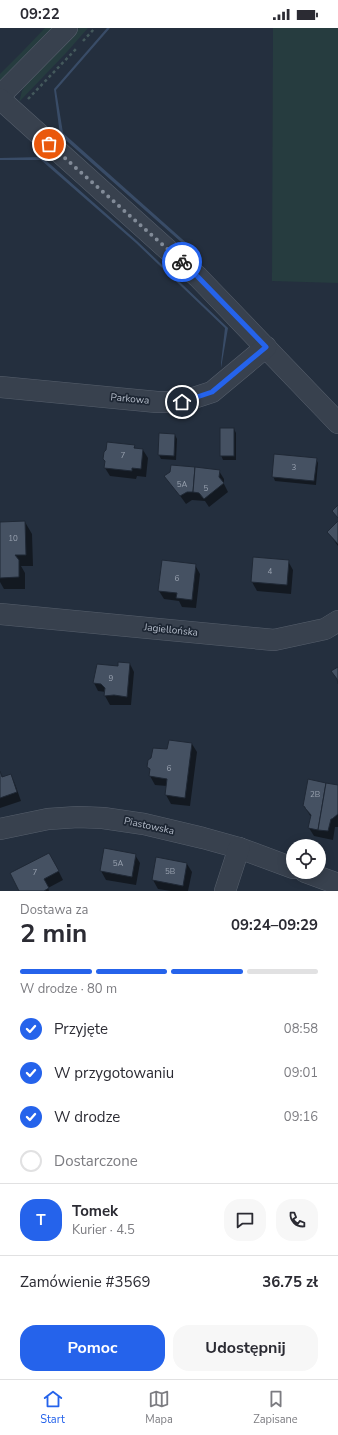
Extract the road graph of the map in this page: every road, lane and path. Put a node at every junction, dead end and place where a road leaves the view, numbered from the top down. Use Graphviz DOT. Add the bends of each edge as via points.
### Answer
graph roads {
  1 [pos="67,28"];
  2 [pos="94,28"];
  3 [pos="0,96"];
  4 [pos="0,99"];
  5 [pos="25,103"];
  6 [pos="266,347"];
  7 [pos="0,387"];
  8 [pos="338,423"];
  9 [pos="0,614"];
  10 [pos="338,621"];
  11 [pos="0,829"];
  12 [pos="239,848"];
  13 [pos="286,865"];
  14 [pos="324,879"];
  15 [pos="338,884"];
  16 [pos="225,891"];
  1 -- 3 [label="street"];
  2 -- 5 [label="path"];
  4 -- 6 [label="street" via="198,277"];
  6 -- 7 [label="street, Parkowa" via="212,392 182,402 157,402"];
  6 -- 8 [label="street"];
  9 -- 10 [label="street, Jagiellońska" via="274,640 326,629"];
  11 -- 12 [label="street, Piastowska" via="48,819 103,818 144,824"];
  12 -- 13 [label="street, Piastowska"];
  12 -- 16 [label="street"];
  14 -- 15 [label="street"];
}
